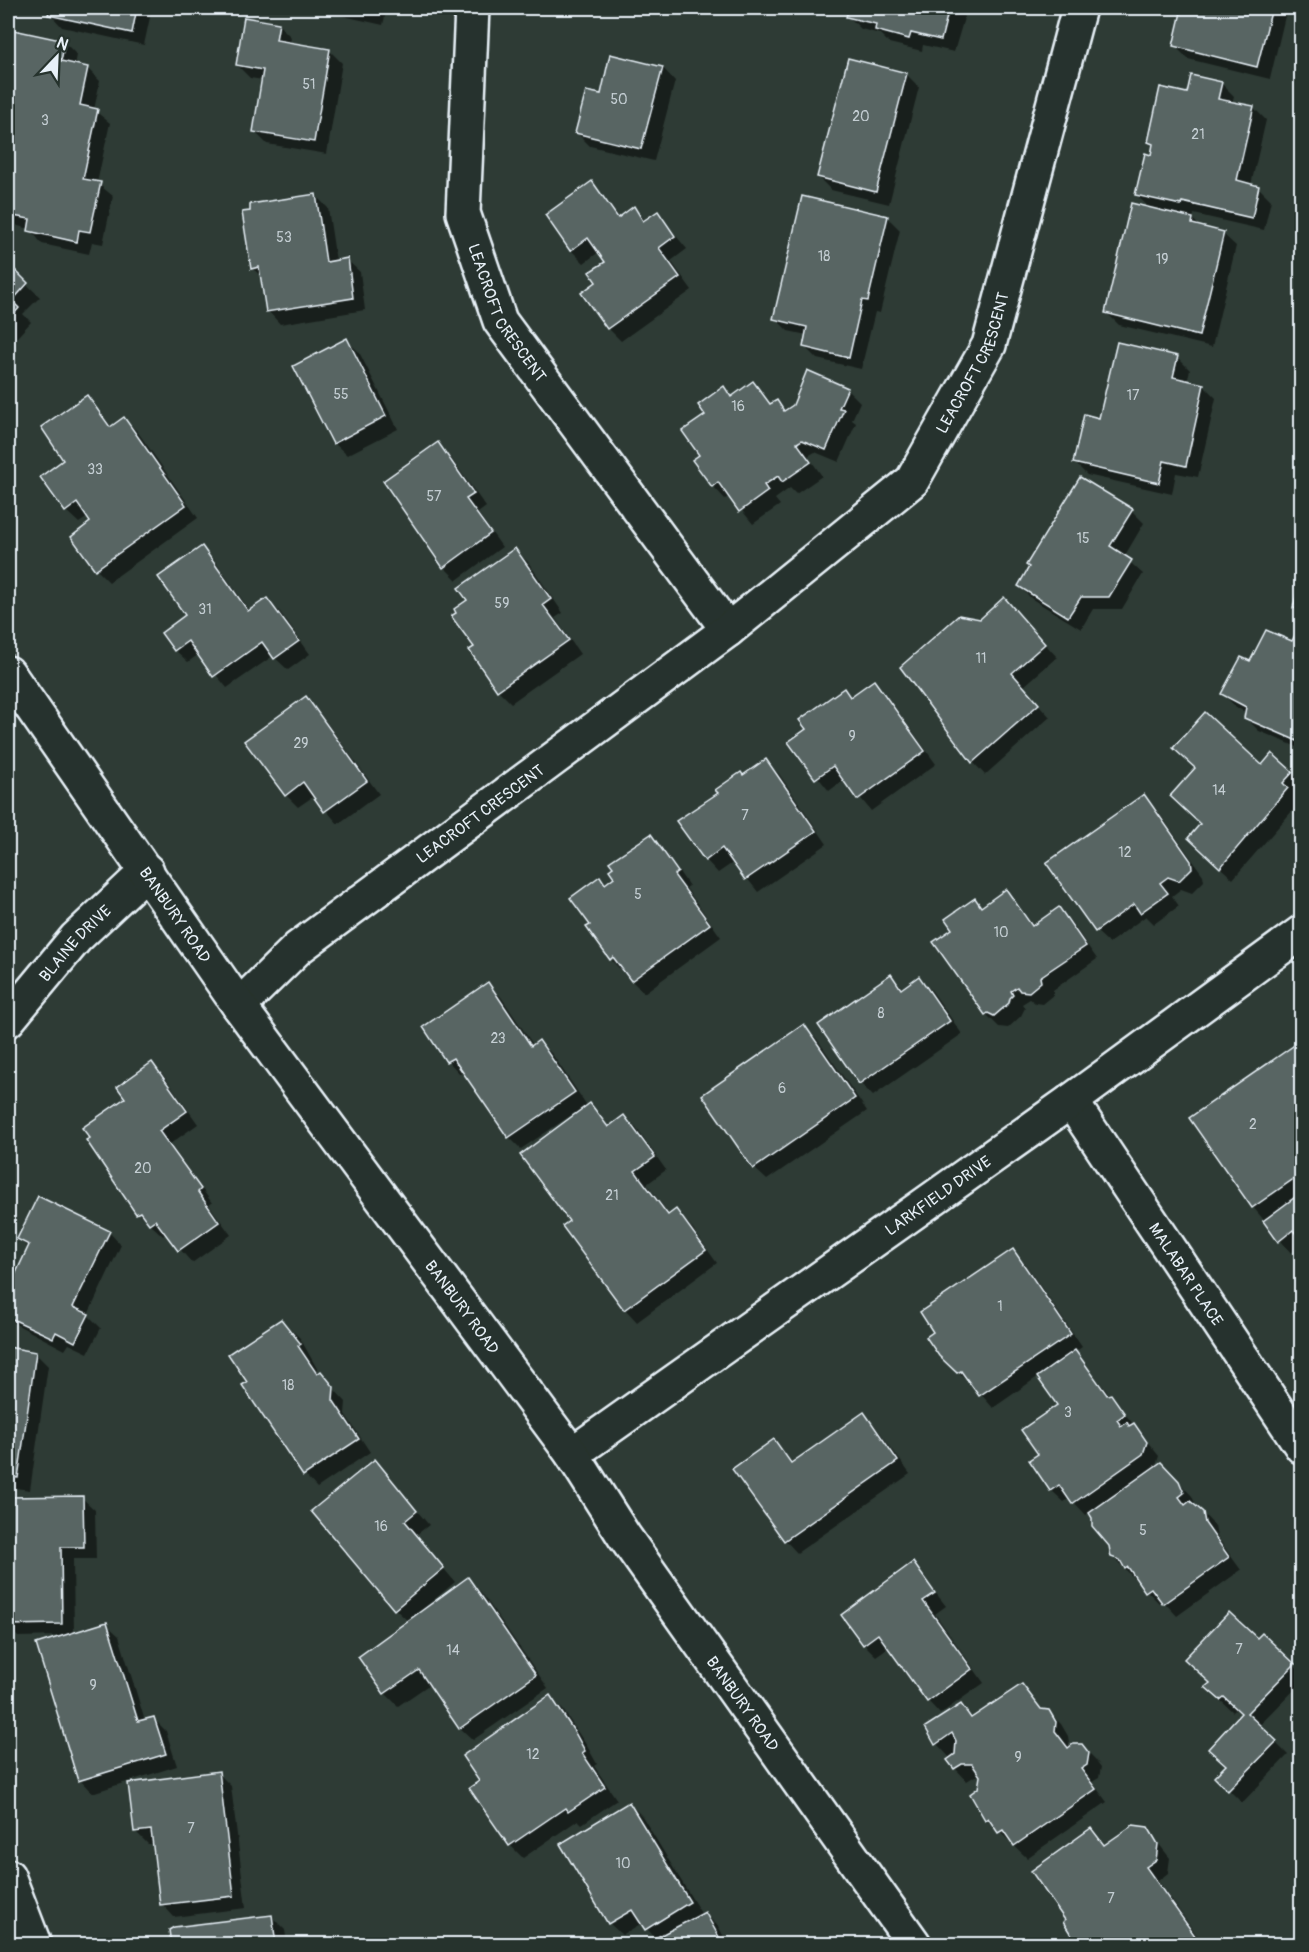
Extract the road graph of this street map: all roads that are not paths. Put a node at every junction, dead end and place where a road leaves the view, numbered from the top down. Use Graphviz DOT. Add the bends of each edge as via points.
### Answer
graph roads {
  1 [pos="472,8"];
  2 [pos="1078,8"];
  3 [pos="728,630"];
  4 [pos="8,673"];
  5 [pos="147,872"];
  6 [pos="1302,932"];
  7 [pos="239,1006"];
  8 [pos="8,1020"];
  9 [pos="1071,1101"];
  10 [pos="1302,1447"];
  11 [pos="572,1454"];
  12 [pos="8,1876"];
  13 [pos="34,1944"];
  14 [pos="914,1944"];
  1 -- 3 [label="street, LEACROFT CRESCENT" via="463,213 500,321"];
  2 -- 3 [label="street, LEACROFT CRESCENT" via="989,345 912,481"];
  3 -- 7 [label="street, LEACROFT CRESCENT" via="298,948"];
  4 -- 5 [label="street, BANBURY ROAD"];
  5 -- 7 [label="street, BANBURY ROAD"];
  5 -- 8 [label="street, BLAINE DRIVE" via="75,938"];
  6 -- 9 [label="street, LARKFIELD DRIVE"];
  7 -- 11 [label="street, BANBURY ROAD"];
  9 -- 10 [label="street, MALABAR PLACE"];
  9 -- 11 [label="street, LARKFIELD DRIVE"];
  11 -- 14 [label="street, BANBURY ROAD" via="624,1536"];
  12 -- 13 [label="street"];
}
